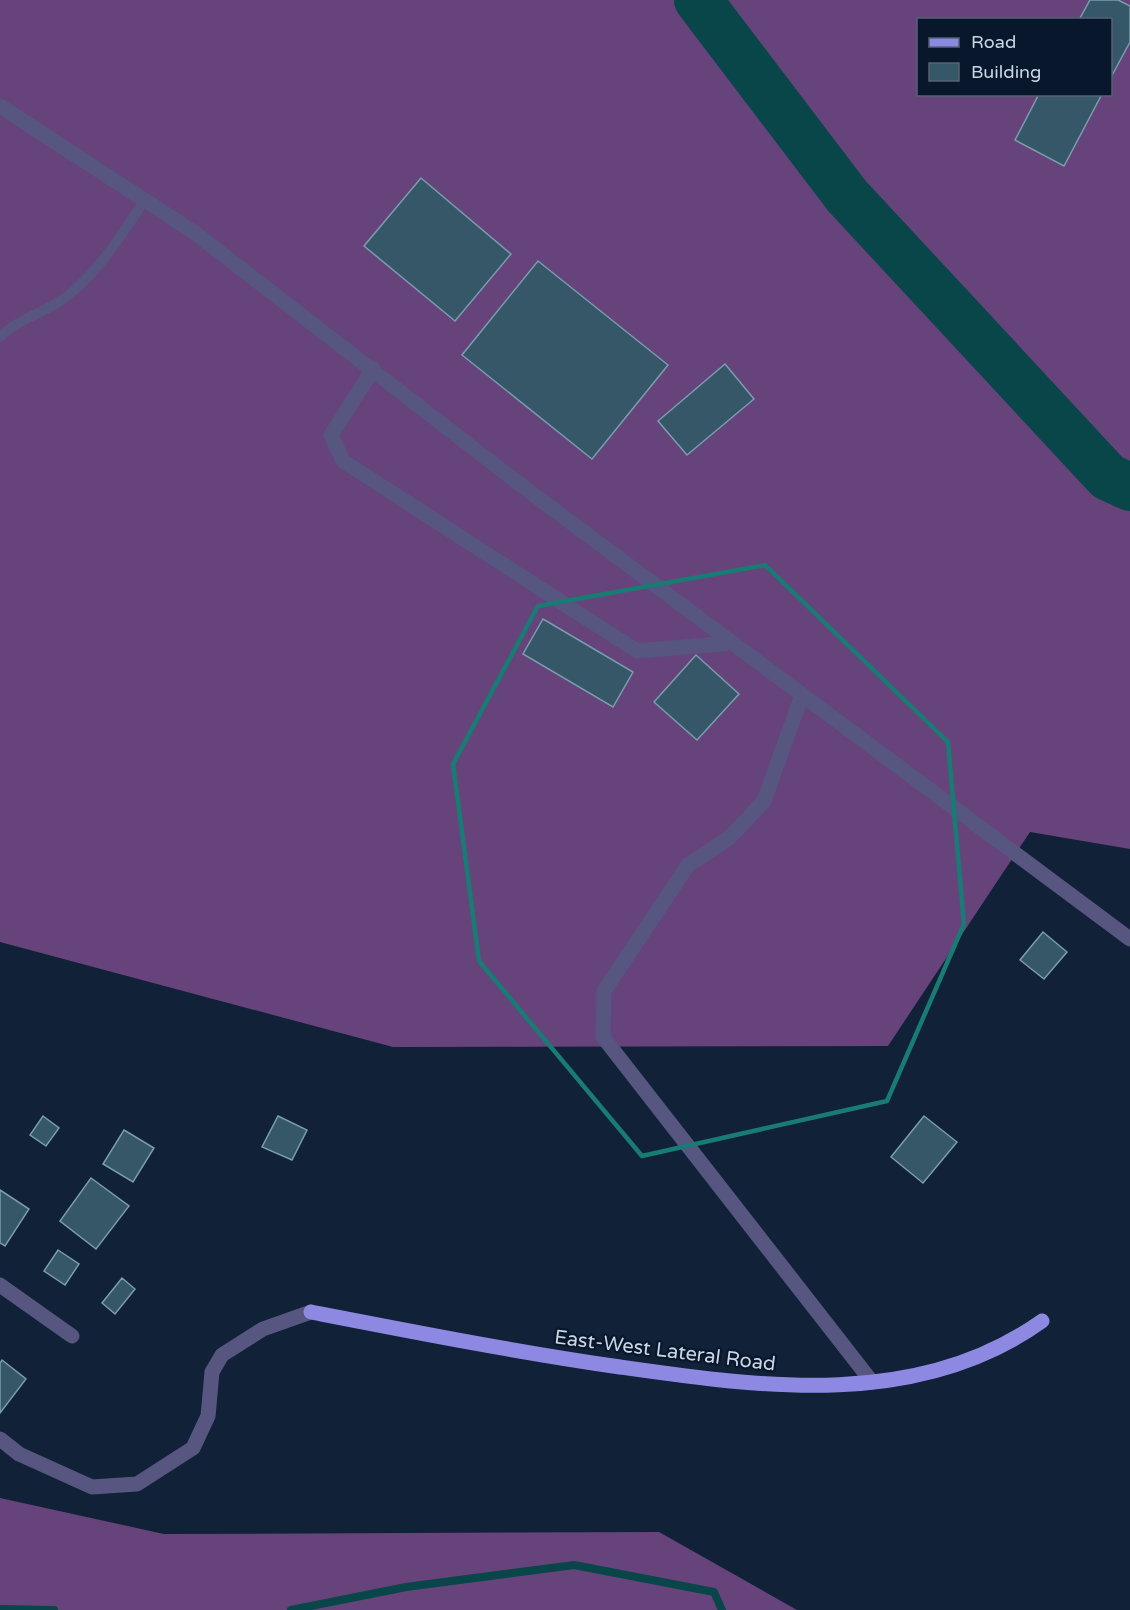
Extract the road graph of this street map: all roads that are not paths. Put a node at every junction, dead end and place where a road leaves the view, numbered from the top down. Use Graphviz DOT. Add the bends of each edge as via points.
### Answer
graph roads {
  1 [pos="0,106"];
  2 [pos="145,200"];
  3 [pos="0,337"];
  4 [pos="373,369"];
  5 [pos="732,643"];
  6 [pos="802,695"];
  7 [pos="1130,939"];
  8 [pos="0,1285"];
  9 [pos="311,1312"];
  10 [pos="1042,1321"];
  11 [pos="72,1336"];
  12 [pos="873,1382"];
  13 [pos="0,1439"];
  1 -- 2 [label="street"];
  2 -- 3 [label="lane" via="105,259 70,294 11,326"];
  2 -- 4 [label="street" via="195,232"];
  4 -- 5 [label="street"];
  4 -- 5 [label="street" via="331,435 343,461 637,651"];
  5 -- 6 [label="street"];
  6 -- 7 [label="street"];
  6 -- 12 [label="street" via="764,801 729,838 688,865 604,991 603,1037"];
  8 -- 11 [label="street"];
  9 -- 12 [label="main road, East-West Lateral Road" via="519,1353 739,1384 825,1386"];
  9 -- 13 [label="street" via="263,1329 222,1355 212,1372 208,1416 193,1448 137,1484 92,1486 19,1454"];
  10 -- 12 [label="main road, East-West Lateral Road" via="968,1362"];
}
